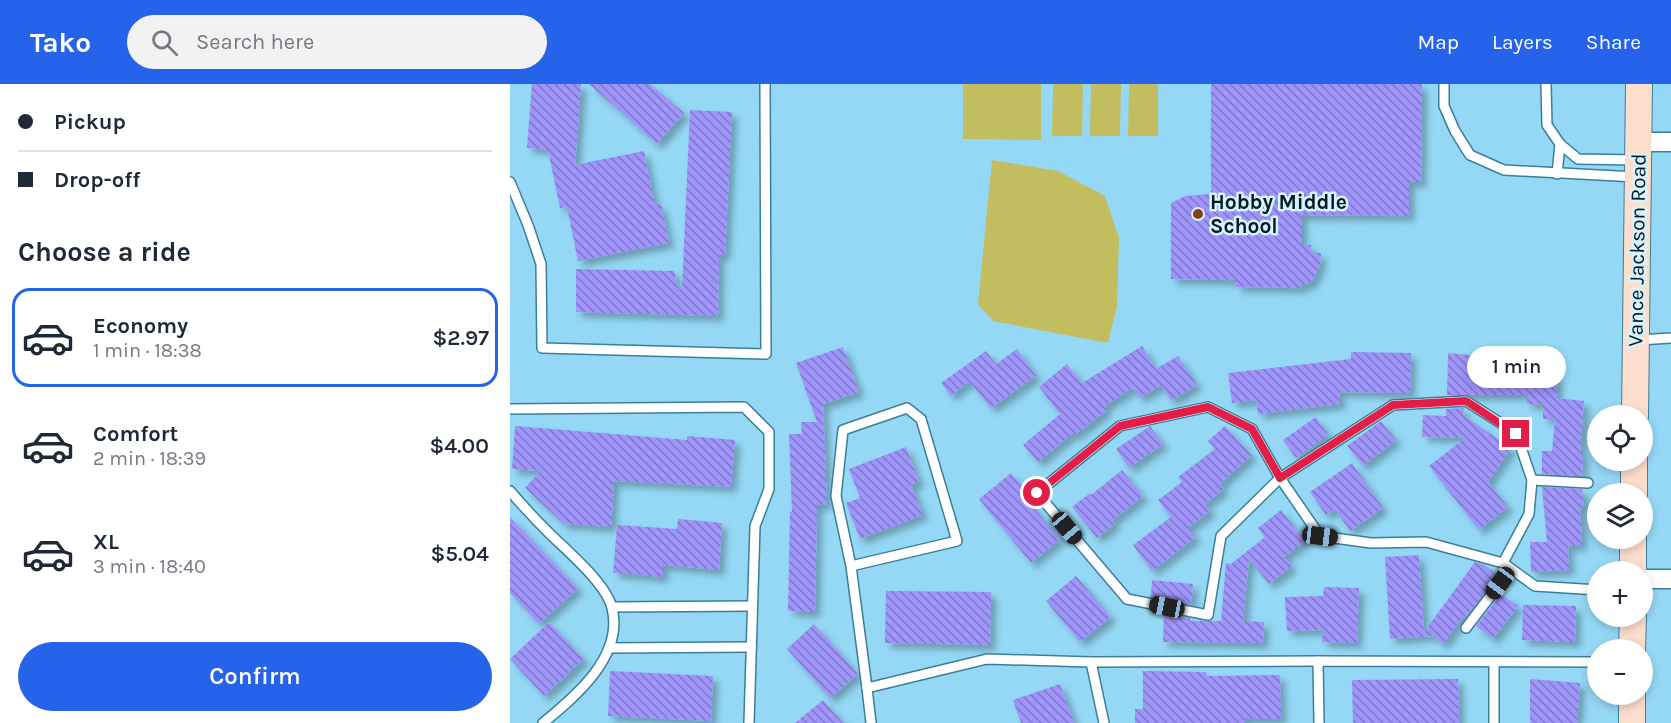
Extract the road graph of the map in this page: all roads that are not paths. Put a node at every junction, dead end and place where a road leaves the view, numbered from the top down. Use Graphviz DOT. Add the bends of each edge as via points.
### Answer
graph roads {
  1 [pos="765,84"];
  2 [pos="1444,84"];
  3 [pos="1546,84"];
  4 [pos="1639,84"];
  5 [pos="1671,142"];
  6 [pos="1560,144"];
  7 [pos="1639,160"];
  8 [pos="1557,174"];
  9 [pos="510,182"];
  10 [pos="1671,338"];
  11 [pos="1636,341"];
  12 [pos="1635,405"];
  13 [pos="510,409"];
  14 [pos="1280,478"];
  15 [pos="1532,480"];
  16 [pos="1588,483"];
  17 [pos="510,492"];
  18 [pos="850,566"];
  19 [pos="1507,566"];
  20 [pos="1653,579"];
  21 [pos="1671,579"];
  22 [pos="1587,589"];
  23 [pos="752,606"];
  24 [pos="612,607"];
  25 [pos="1466,628"];
  26 [pos="751,647"];
  27 [pos="609,648"];
  28 [pos="1091,662"];
  29 [pos="1318,662"];
  30 [pos="1494,662"];
  31 [pos="1587,662"];
  32 [pos="867,688"];
  33 [pos="1632,705"];
  34 [pos="543,723"];
  35 [pos="749,723"];
  36 [pos="871,723"];
  37 [pos="1104,723"];
  38 [pos="1319,723"];
  39 [pos="1494,723"];
  40 [pos="1632,723"];
  1 -- 9 [label="lane" via="766,354 542,348 541,264"];
  2 -- 8 [label="lane" via="1444,106 1470,155 1504,170"];
  3 -- 6 [label="lane" via="1547,125"];
  4 -- 7 [label="main road, Vance Jackson Road"];
  5 -- 7 [label="street"];
  6 -- 7 [label="lane" via="1578,159"];
  6 -- 8 [label="lane"];
  7 -- 8 [label="lane"];
  7 -- 11 [label="main road, Vance Jackson Road"];
  10 -- 11 [label="lane"];
  11 -- 12 [label="main road, Vance Jackson Road"];
  13 -- 23 [label="lane" via="744,407 769,432 769,489 755,526"];
  14 -- 14 [label="lane" via="1252,429 1208,407 1120,426 1037,493 1127,599 1208,615 1221,536"];
  14 -- 15 [label="lane" via="1393,405 1466,401 1516,434"];
  14 -- 19 [label="lane" via="1320,536 1371,543 1426,542"];
  15 -- 16 [label="lane"];
  15 -- 19 [label="lane" via="1529,514"];
  17 -- 24 [label="lane" via="595,579"];
  18 -- 18 [label="lane" via="957,541 921,419 907,408 843,430 836,496"];
  18 -- 32 [label="lane"];
  19 -- 22 [label="lane" via="1535,586"];
  19 -- 25 [label="lane"];
  20 -- 21 [label="street"];
  23 -- 24 [label="lane"];
  23 -- 26 [label="lane"];
  24 -- 27 [label="lane" via="614,627"];
  26 -- 27 [label="lane"];
  26 -- 35 [label="lane"];
  27 -- 34 [label="lane" via="591,679"];
  28 -- 29 [label="lane"];
  28 -- 32 [label="lane" via="987,659"];
  28 -- 37 [label="lane"];
  29 -- 30 [label="lane"];
  29 -- 38 [label="lane"];
  30 -- 31 [label="lane"];
  30 -- 39 [label="lane"];
  32 -- 36 [label="lane"];
  33 -- 40 [label="main road"];
}
